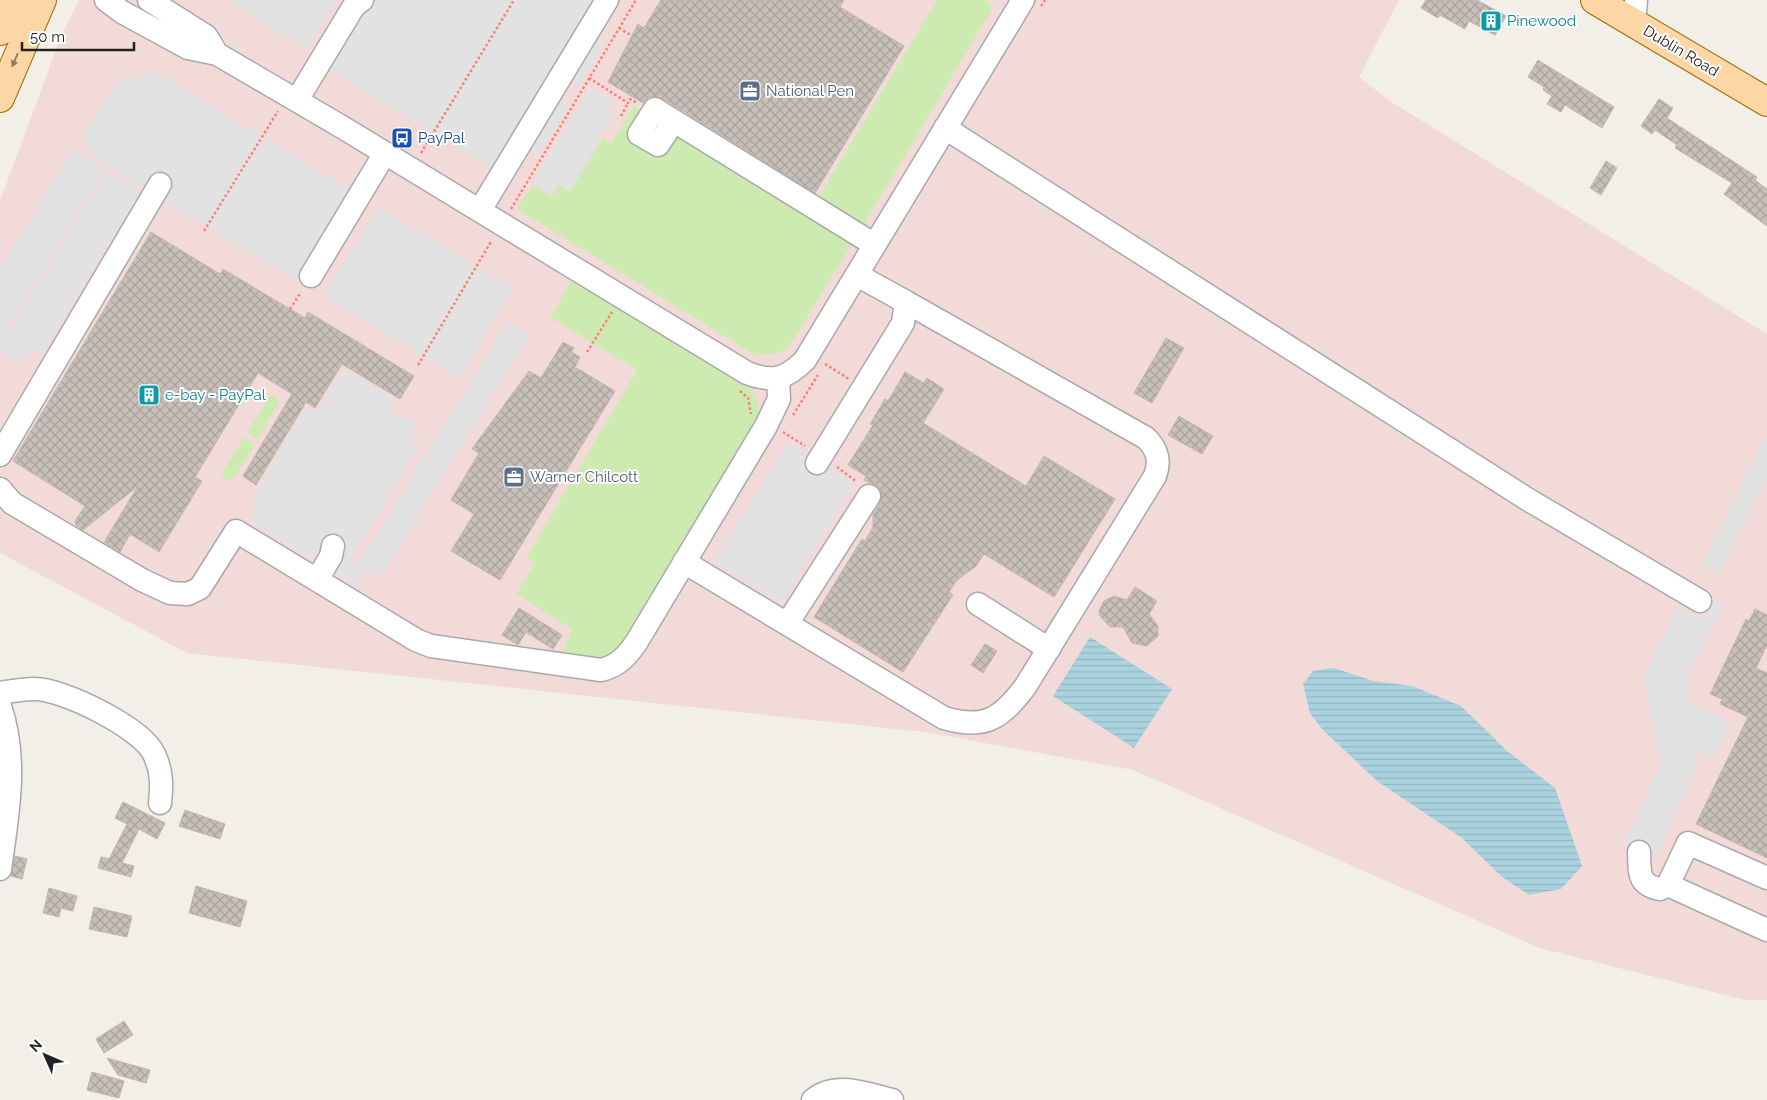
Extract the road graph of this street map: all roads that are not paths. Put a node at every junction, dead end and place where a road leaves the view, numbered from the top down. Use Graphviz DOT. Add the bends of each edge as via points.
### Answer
graph roads {
  1 [pos="13,0"];
  2 [pos="101,0"];
  3 [pos="149,0"];
  4 [pos="362,0"];
  5 [pos="607,0"];
  6 [pos="1595,0"];
  7 [pos="44,2"];
  8 [pos="1014,3"];
  9 [pos="114,6"];
  10 [pos="1635,11"];
  11 [pos="0,31"];
  12 [pos="217,54"];
  13 [pos="292,97"];
  14 [pos="0,98"];
  15 [pos="1767,102"];
  16 [pos="652,113"];
  17 [pos="945,128"];
  18 [pos="385,153"];
  19 [pos="160,184"];
  20 [pos="480,210"];
  21 [pos="875,245"];
  22 [pos="857,275"];
  23 [pos="306,284"];
  24 [pos="906,302"];
  25 [pos="778,378"];
  26 [pos="0,456"];
  27 [pos="817,463"];
  28 [pos="0,489"];
  29 [pos="869,496"];
  30 [pos="333,546"];
  31 [pos="684,562"];
  32 [pos="318,580"];
  33 [pos="1700,601"];
  34 [pos="978,604"];
  35 [pos="787,624"];
  36 [pos="1049,649"];
  37 [pos="0,693"];
  38 [pos="0,706"];
  39 [pos="160,803"];
  40 [pos="1639,852"];
  41 [pos="0,869"];
  42 [pos="1767,878"];
  43 [pos="1668,885"];
  44 [pos="1767,930"];
  45 [pos="813,1100"];
  46 [pos="892,1100"];
  1 -- 11 [label="main road"];
  2 -- 9 [label="street"];
  3 -- 12 [label="street" via="206,36"];
  4 -- 13 [label="street" via="354,6"];
  5 -- 20 [label="street"];
  6 -- 10 [label="main road, Dublin Road"];
  7 -- 14 [label="main road, one-way"];
  8 -- 17 [label="street"];
  9 -- 12 [label="street" via="188,48"];
  10 -- 15 [label="main road, Dublin Road"];
  12 -- 13 [label="street"];
  13 -- 18 [label="street"];
  16 -- 21 [label="street" via="655,109 674,120"];
  17 -- 21 [label="street"];
  17 -- 33 [label="street" via="1526,499"];
  18 -- 20 [label="street"];
  18 -- 23 [label="street"];
  19 -- 26 [label="street"];
  20 -- 25 [label="street" via="747,373 763,379"];
  21 -- 22 [label="street"];
  22 -- 24 [label="street"];
  22 -- 25 [label="street" via="805,360 792,372"];
  24 -- 27 [label="street" via="904,323"];
  24 -- 36 [label="street" via="1146,438 1158,455 1155,476"];
  25 -- 31 [label="street" via="778,399 766,426"];
  28 -- 32 [label="street" via="12,503 142,580 170,593 188,594 200,588 236,530"];
  29 -- 35 [label="street"];
  30 -- 32 [label="street"];
  31 -- 32 [label="street" via="625,658 600,670 431,646"];
  31 -- 35 [label="street"];
  34 -- 36 [label="street"];
  35 -- 36 [label="street" via="944,718 971,724 981,723 1009,709"];
  37 -- 39 [label="street" via="36,689 72,697 137,734 154,752 162,778"];
  38 -- 41 [label="street" via="10,757 11,794"];
  40 -- 43 [label="street" via="1643,880 1649,887 1660,890"];
  42 -- 43 [label="street" via="1688,843"];
  43 -- 44 [label="street"];
  45 -- 46 [label="street" via="838,1089"];
}
